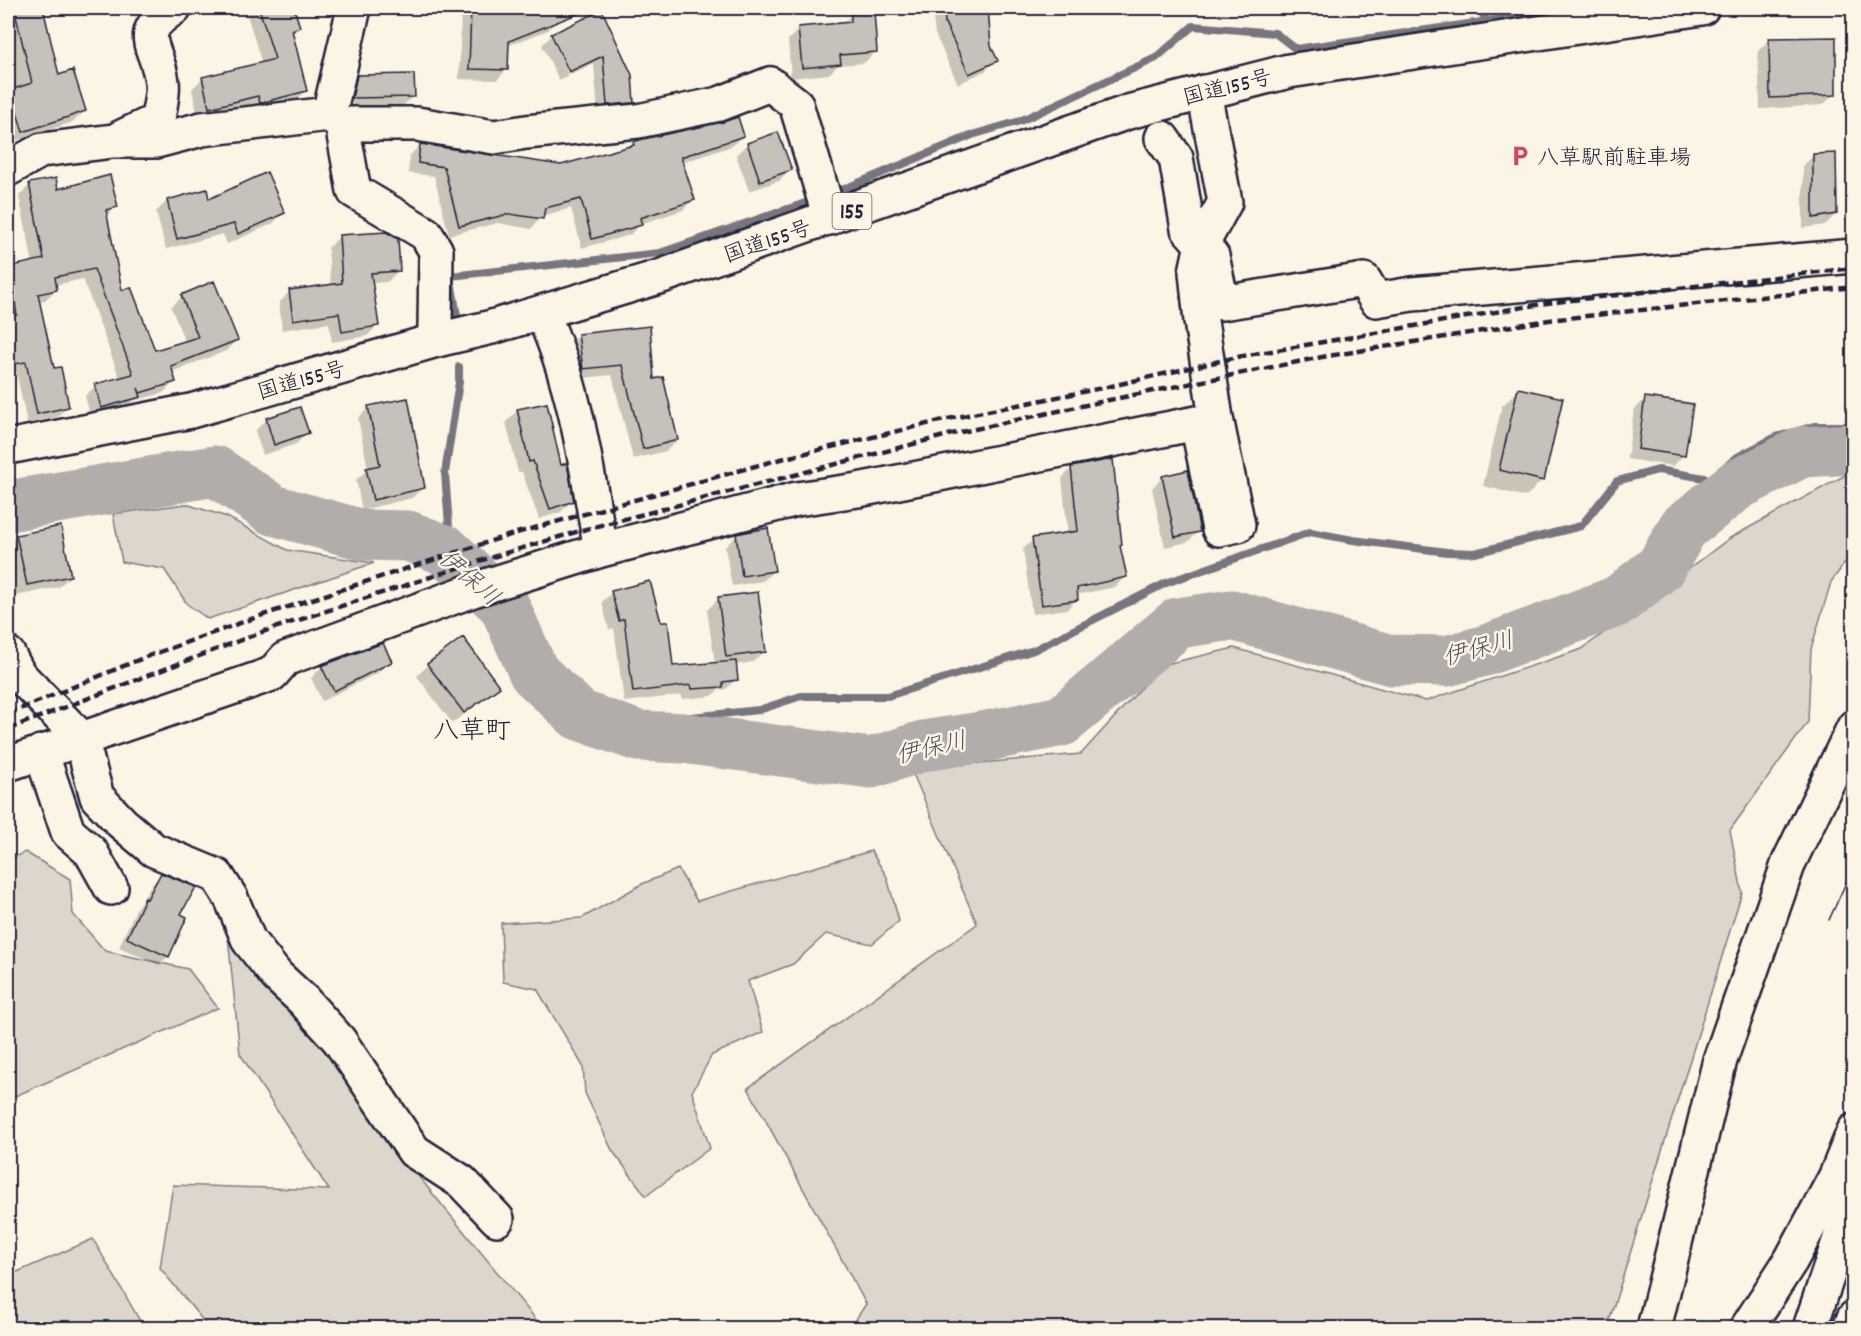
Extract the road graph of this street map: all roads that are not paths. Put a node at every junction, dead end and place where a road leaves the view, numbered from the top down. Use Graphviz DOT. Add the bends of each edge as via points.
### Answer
graph roads {
  1 [pos="174,8"];
  2 [pos="354,8"];
  3 [pos="1702,8"];
  4 [pos="1204,92"];
  5 [pos="336,119"];
  6 [pos="1162,138"];
  7 [pos="113,141"];
  8 [pos="8,169"];
  9 [pos="825,200"];
  10 [pos="1203,244"];
  11 [pos="1854,256"];
  12 [pos="542,313"];
  13 [pos="437,340"];
  14 [pos="8,447"];
  15 [pos="601,550"];
  16 [pos="8,654"];
  17 [pos="1854,727"];
  18 [pos="81,738"];
  19 [pos="41,752"];
  20 [pos="8,764"];
  21 [pos="111,888"];
  22 [pos="1854,1131"];
  23 [pos="1854,1197"];
  24 [pos="497,1219"];
  25 [pos="1854,1318"];
  26 [pos="1654,1329"];
  27 [pos="1747,1329"];
  28 [pos="1809,1329"];
  29 [pos="1850,1329"];
  1 -- 7 [label="main road" via="154,23 149,40 163,82 158,120"];
  2 -- 5 [label="main road"];
  3 -- 4 [label="main road, 国道155号 / 155" via="1289,71"];
  4 -- 9 [label="main road, 国道155号 / 155"];
  4 -- 10 [label="main road" via="1225,202"];
  5 -- 7 [label="main road" via="202,129 156,141"];
  5 -- 9 [label="main road" via="417,124 494,138 638,121 719,104 770,84 796,104"];
  5 -- 13 [label="main road" via="354,191 426,234 436,251"];
  6 -- 10 [label="main road" via="1176,158 1188,229"];
  7 -- 8 [label="main road" via="42,150"];
  9 -- 12 [label="main road, 国道155号 / 155" via="662,276"];
  10 -- 11 [label="main road" via="1212,256 1222,303 1364,280 1376,300"];
  10 -- 15 [label="main road" via="1196,272 1201,321 1238,525 1219,529 1197,423 797,499"];
  12 -- 13 [label="main road, 国道155号 / 155"];
  12 -- 15 [label="main road" via="575,412"];
  13 -- 14 [label="main road, 国道155号 / 155" via="191,411"];
  15 -- 18 [label="main road" via="473,590 285,659 272,674"];
  16 -- 18 [label="main road" via="19,675"];
  17 -- 26 [label="main road" via="1789,862 1720,1060"];
  18 -- 19 [label="main road"];
  18 -- 24 [label="main road" via="97,796 154,850 217,876 249,941 339,1040 414,1151 462,1182"];
  19 -- 20 [label="main road"];
  19 -- 21 [label="main road" via="68,832 91,852"];
  22 -- 27 [label="main road" via="1836,1176 1791,1260"];
  23 -- 28 [label="main road"];
  25 -- 29 [label="main road"];
}
